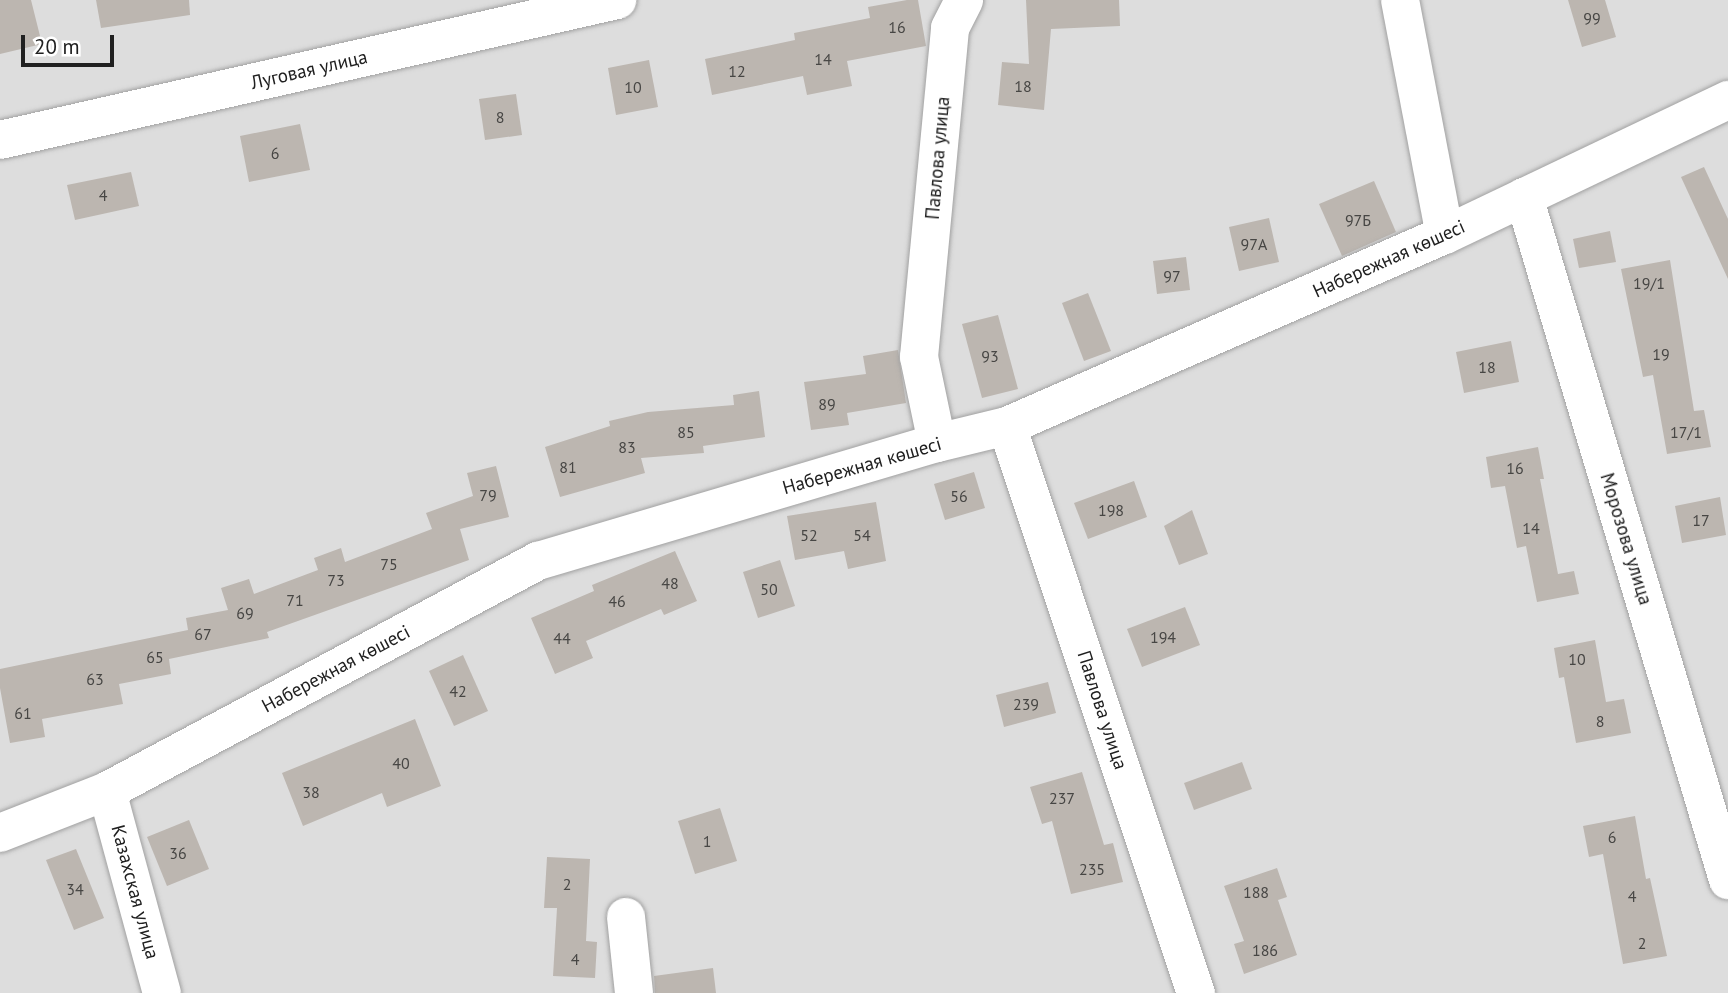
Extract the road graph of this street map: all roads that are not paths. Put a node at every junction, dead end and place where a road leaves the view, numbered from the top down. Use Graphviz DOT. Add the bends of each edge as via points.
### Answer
graph roads {
  1 [pos="617,0"];
  2 [pos="964,0"];
  3 [pos="1401,0"];
  4 [pos="1728,100"];
  5 [pos="0,139"];
  6 [pos="1524,197"];
  7 [pos="1445,235"];
  8 [pos="1007,426"];
  9 [pos="937,443"];
  10 [pos="107,790"];
  11 [pos="0,833"];
  12 [pos="1728,880"];
  13 [pos="626,917"];
  14 [pos="162,993"];
  15 [pos="634,993"];
  16 [pos="1196,993"];
  1 -- 5 [label="street, Луговая улица"];
  2 -- 9 [label="street, Павлова улица" via="950,28 919,357"];
  3 -- 7 [label="street"];
  4 -- 6 [label="street, Набережная көшесі"];
  6 -- 7 [label="street, Набережная көшесі"];
  6 -- 12 [label="street, Морозова улица"];
  7 -- 8 [label="street, Набережная көшесі"];
  8 -- 9 [label="street, Набережная көшесі"];
  8 -- 16 [label="street, Павлова улица"];
  9 -- 10 [label="street, Набережная көшесі" via="538,561"];
  10 -- 11 [label="street, Набережная көшесі"];
  10 -- 14 [label="street, Казахская улица"];
  13 -- 15 [label="street"];
}
